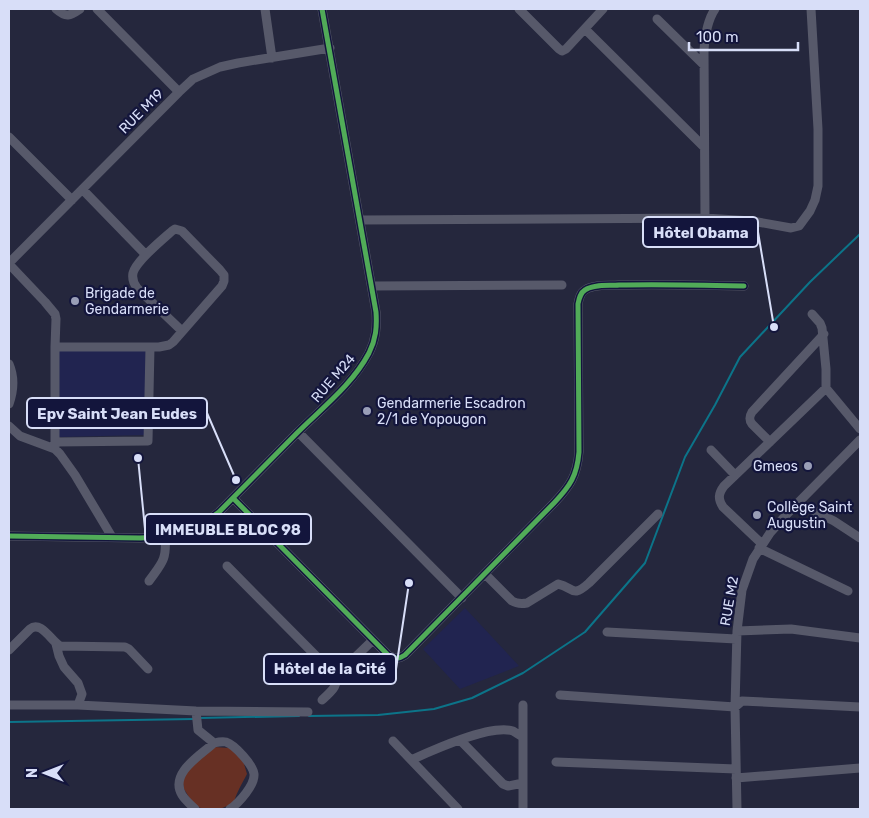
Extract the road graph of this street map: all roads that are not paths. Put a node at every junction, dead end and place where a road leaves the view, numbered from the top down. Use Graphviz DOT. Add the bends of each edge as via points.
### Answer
graph roads {
  1 [pos="56,9"];
  2 [pos="80,9"];
  3 [pos="97,9"];
  4 [pos="265,9"];
  5 [pos="322,9"];
  6 [pos="519,9"];
  7 [pos="603,9"];
  8 [pos="716,9"];
  9 [pos="811,9"];
  10 [pos="657,19"];
  11 [pos="585,29"];
  12 [pos="330,48"];
  13 [pos="272,58"];
  14 [pos="704,65"];
  15 [pos="179,92"];
  16 [pos="9,137"];
  17 [pos="704,147"];
  18 [pos="82,190"];
  19 [pos="72,200"];
  20 [pos="705,218"];
  21 [pos="361,220"];
  22 [pos="146,255"];
  23 [pos="9,264"];
  24 [pos="562,285"];
  25 [pos="372,286"];
  26 [pos="744,286"];
  27 [pos="812,314"];
  28 [pos="182,331"];
  29 [pos="824,334"];
  30 [pos="55,346"];
  31 [pos="150,346"];
  32 [pos="9,364"];
  33 [pos="826,388"];
  34 [pos="9,404"];
  35 [pos="9,426"];
  36 [pos="860,429"];
  37 [pos="298,432"];
  38 [pos="860,440"];
  39 [pos="770,442"];
  40 [pos="55,446"];
  41 [pos="711,450"];
  42 [pos="735,475"];
  43 [pos="233,498"];
  44 [pos="798,503"];
  45 [pos="658,514"];
  46 [pos="9,536"];
  47 [pos="165,536"];
  48 [pos="112,537"];
  49 [pos="860,538"];
  50 [pos="761,546"];
  51 [pos="227,566"];
  52 [pos="485,574"];
  53 [pos="148,581"];
  54 [pos="848,591"];
  55 [pos="462,598"];
  56 [pos="607,632"];
  57 [pos="736,635"];
  58 [pos="860,638"];
  59 [pos="373,640"];
  60 [pos="56,644"];
  61 [pos="9,650"];
  62 [pos="148,669"];
  63 [pos="338,670"];
  64 [pos="560,695"];
  65 [pos="322,700"];
  66 [pos="523,704"];
  67 [pos="9,705"];
  68 [pos="78,706"];
  69 [pos="735,707"];
  70 [pos="860,707"];
  71 [pos="308,712"];
  72 [pos="196,716"];
  73 [pos="523,738"];
  74 [pos="460,740"];
  75 [pos="392,741"];
  76 [pos="214,743"];
  77 [pos="411,760"];
  78 [pos="556,762"];
  79 [pos="860,768"];
  80 [pos="736,774"];
  81 [pos="523,783"];
  82 [pos="236,808"];
  83 [pos="195,809"];
  84 [pos="458,809"];
  85 [pos="523,809"];
  86 [pos="737,809"];
  1 -- 2 [label="street" via="66,15"];
  3 -- 15 [label="street"];
  4 -- 13 [label="street"];
  5 -- 12 [label="street, RUE M24"];
  6 -- 11 [label="street" via="562,51"];
  7 -- 11 [label="street"];
  8 -- 14 [label="street" via="708,22 705,36"];
  9 -- 20 [label="street" via="818,186 810,211 799,226 791,228"];
  10 -- 14 [label="street"];
  11 -- 17 [label="street"];
  12 -- 13 [label="street, RUE M19"];
  12 -- 21 [label="street, RUE M24"];
  13 -- 15 [label="street, RUE M19" via="220,67 193,79"];
  14 -- 17 [label="street"];
  15 -- 18 [label="street, RUE M19"];
  16 -- 19 [label="street"];
  17 -- 20 [label="street"];
  18 -- 19 [label="street, RUE M19"];
  18 -- 22 [label="street"];
  19 -- 23 [label="street, RUE M19"];
  20 -- 21 [label="street"];
  21 -- 25 [label="street, RUE M24"];
  22 -- 28 [label="street" via="135,268 135,285"];
  22 -- 28 [label="street" via="172,231 179,230 224,275 222,286"];
  23 -- 30 [label="street" via="55,314"];
  24 -- 25 [label="street"];
  25 -- 37 [label="street, RUE M24" via="377,328 369,354 345,386"];
  26 -- 52 [label="street" via="657,284 600,286 584,290 578,304 579,452 575,475 554,504"];
  27 -- 29 [label="street"];
  28 -- 31 [label="street" via="169,345"];
  29 -- 33 [label="street"];
  29 -- 39 [label="street" via="752,412 750,421"];
  30 -- 31 [label="street"];
  30 -- 40 [label="street"];
  31 -- 40 [label="street" via="148,441"];
  32 -- 34 [label="street" via="14,388"];
  33 -- 36 [label="street"];
  33 -- 39 [label="street"];
  35 -- 40 [label="street" via="20,436"];
  37 -- 43 [label="street, RUE M24"];
  37 -- 55 [label="street"];
  38 -- 44 [label="street, RUE M2"];
  39 -- 42 [label="street"];
  40 -- 48 [label="street"];
  41 -- 42 [label="street"];
  42 -- 50 [label="street" via="720,491 720,503"];
  43 -- 47 [label="street, RUE M24" via="207,521"];
  43 -- 59 [label="street"];
  44 -- 49 [label="street"];
  44 -- 50 [label="street, RUE M2"];
  45 -- 52 [label="street" via="579,590 558,584 527,603 516,604"];
  46 -- 48 [label="street, RUE M24"];
  47 -- 48 [label="street, RUE M24"];
  47 -- 53 [label="street" via="163,562"];
  50 -- 54 [label="street"];
  50 -- 57 [label="street, RUE M2" via="742,590"];
  51 -- 63 [label="street" via="326,666"];
  52 -- 55 [label="street"];
  55 -- 59 [label="street" via="405,656 395,659 389,656"];
  56 -- 57 [label="street"];
  57 -- 58 [label="street" via="791,629"];
  57 -- 69 [label="street, RUE M2"];
  59 -- 63 [label="street"];
  60 -- 61 [label="street" via="41,628 34,626"];
  60 -- 62 [label="street" via="65,647 125,647"];
  60 -- 68 [label="street" via="64,667 78,683 82,694"];
  63 -- 65 [label="street" via="337,683"];
  64 -- 69 [label="street"];
  66 -- 73 [label="street"];
  67 -- 68 [label="street"];
  68 -- 72 [label="street"];
  69 -- 70 [label="street" via="742,701"];
  69 -- 80 [label="street, RUE M2"];
  71 -- 72 [label="street"];
  72 -- 76 [label="street" via="198,730"];
  73 -- 74 [label="street" via="514,732 496,730"];
  73 -- 81 [label="street"];
  74 -- 77 [label="street"];
  74 -- 81 [label="street" via="503,784"];
  75 -- 77 [label="street"];
  76 -- 82 [label="street" via="230,744 252,767 252,783"];
  76 -- 83 [label="street" via="181,774 182,795"];
  77 -- 84 [label="street"];
  78 -- 80 [label="street"];
  79 -- 80 [label="street"];
  80 -- 86 [label="street, RUE M2"];
  81 -- 85 [label="street"];
}
